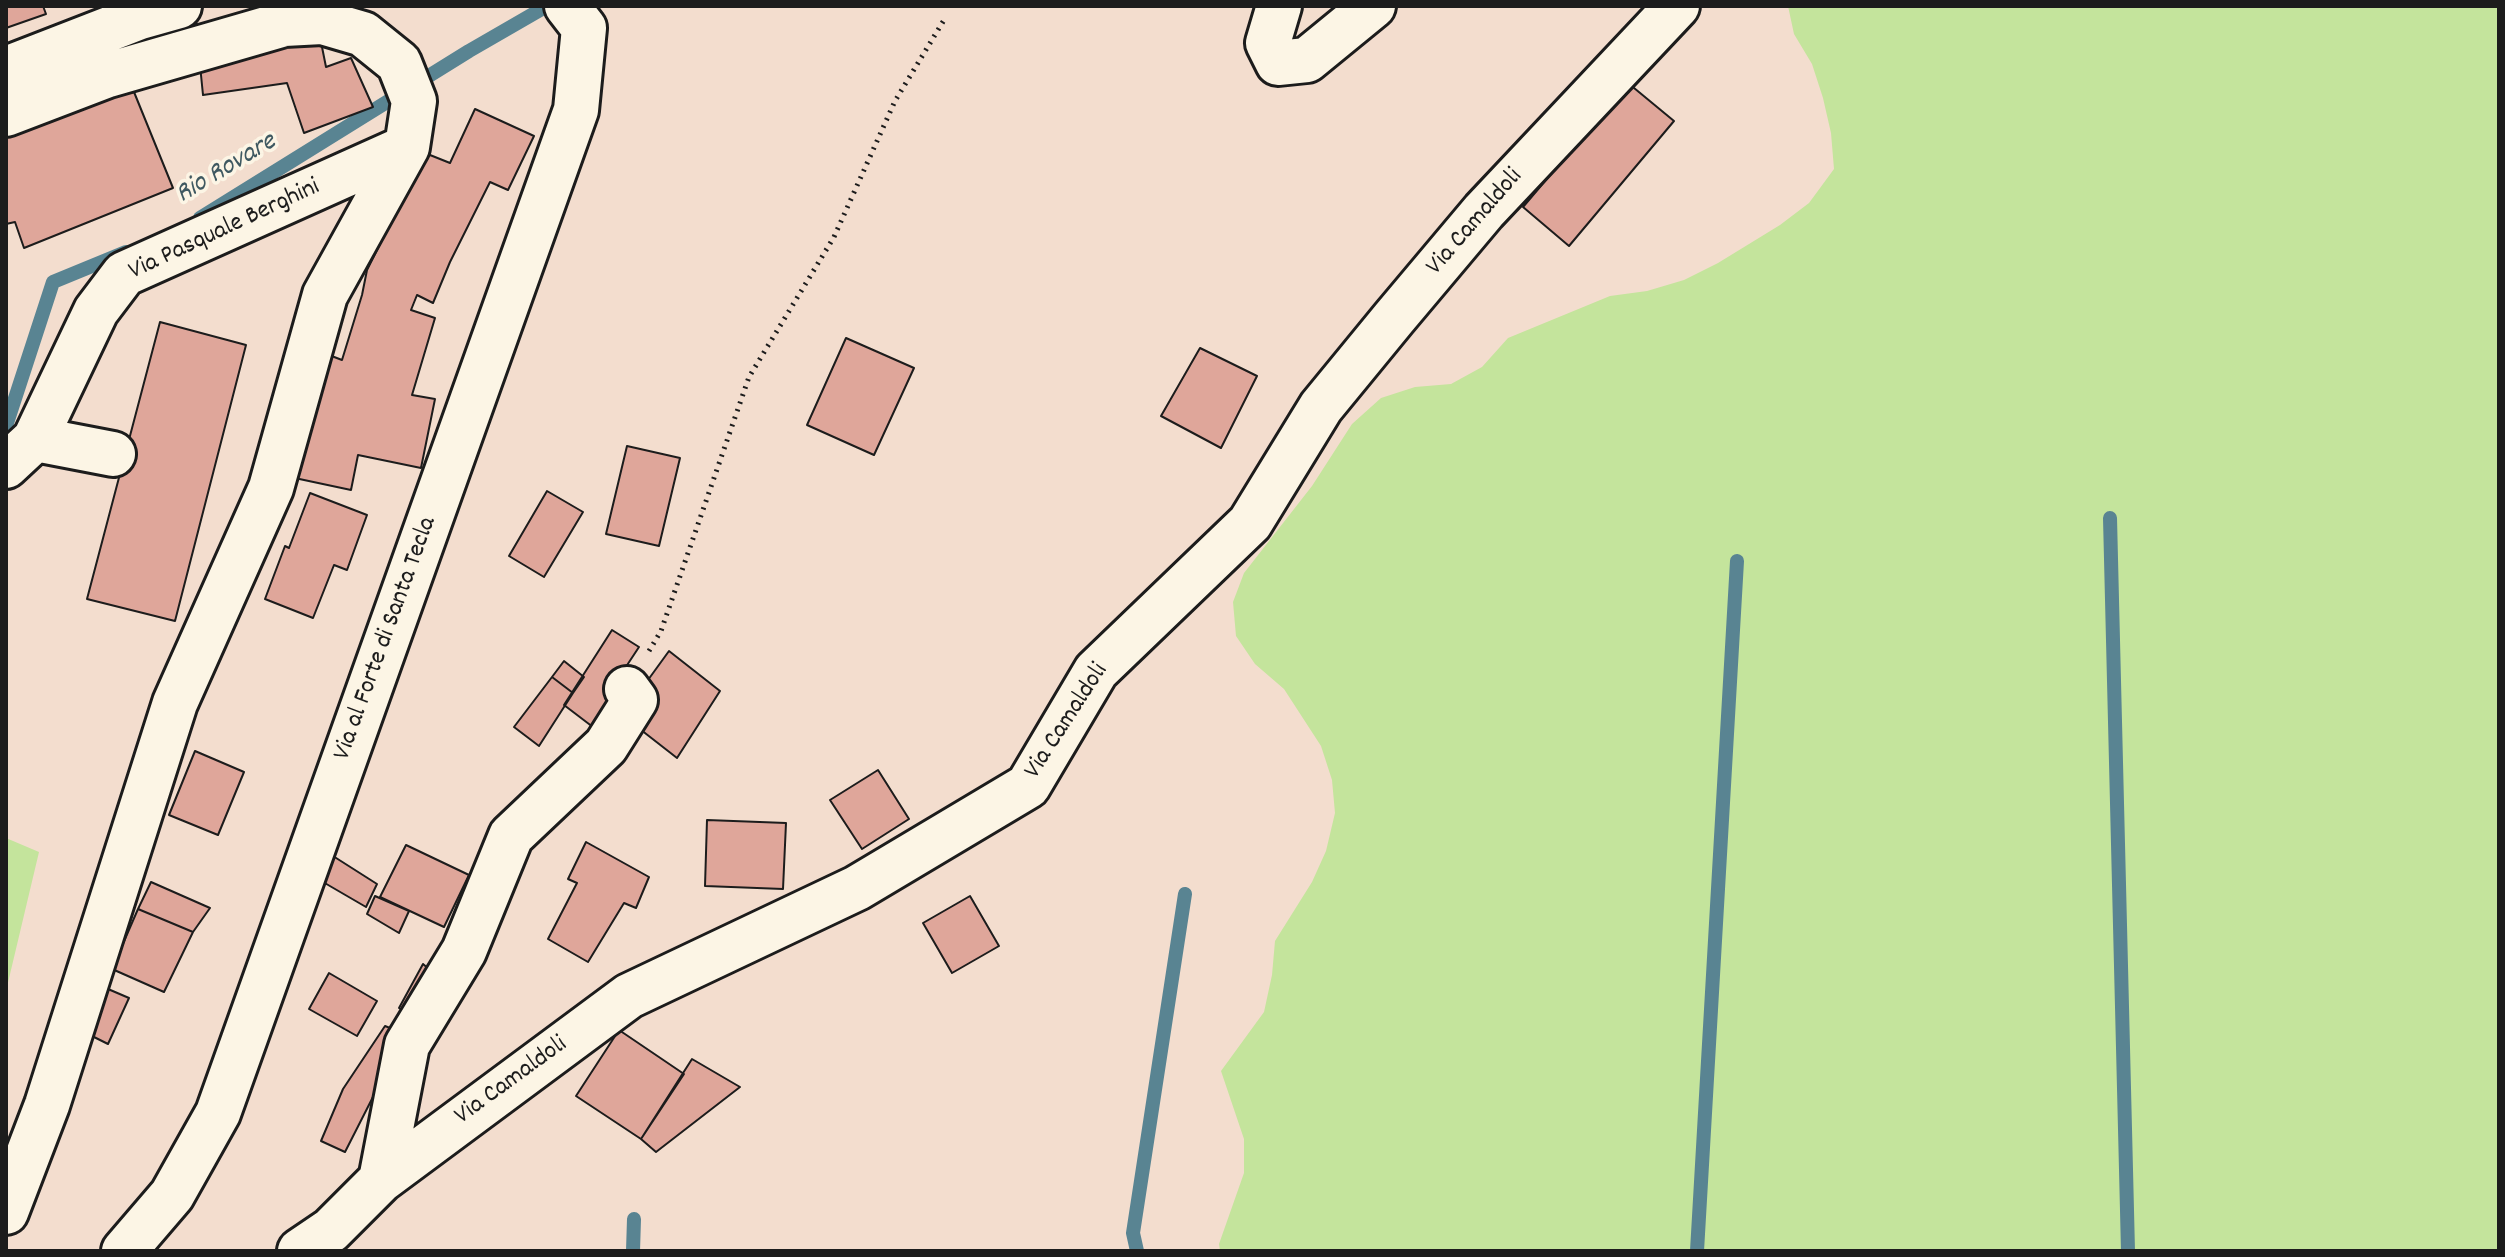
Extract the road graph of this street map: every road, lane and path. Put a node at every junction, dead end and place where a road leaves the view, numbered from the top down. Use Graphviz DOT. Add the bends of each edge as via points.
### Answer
graph roads {
  1 [pos="179,6"];
  2 [pos="567,6"];
  3 [pos="1279,6"];
  4 [pos="1373,6"];
  5 [pos="1677,6"];
  6 [pos="944,20"];
  7 [pos="6,69"];
  8 [pos="6,114"];
  9 [pos="407,147"];
  10 [pos="20,452"];
  11 [pos="113,454"];
  12 [pos="627,689"];
  13 [pos="381,1180"];
  14 [pos="6,1212"];
  15 [pos="124,1251"];
  16 [pos="300,1251"];
  1 -- 7 [label="street"];
  2 -- 15 [label="street, Via al Forte di Santa Tecla" via="584,28 576,110 218,1113 172,1195"];
  3 -- 4 [label="street" via="1268,43 1278,63 1307,60"];
  5 -- 13 [label="street, Via Camaldoli" via="1484,211 1376,340 1321,407 1250,523 1096,671 1028,786 857,888 629,996"];
  6 -- 12 [label="path" via="895,101 834,237 749,377 661,631"];
  8 -- 9 [label="street" via="108,75 284,24 322,22 363,34 399,63 414,101"];
  9 -- 10 [label="street, Via Pasquale Berghini" via="124,274 96,311"];
  9 -- 14 [label="street" via="325,295 271,488 175,703 47,1105"];
  10 -- 11 [label="street, Via Pasquale Berghini"];
  12 -- 13 [label="street" via="635,700 606,746 511,836 464,951 407,1045"];
  13 -- 16 [label="street, Via Camaldoli" via="331,1230"];
}
